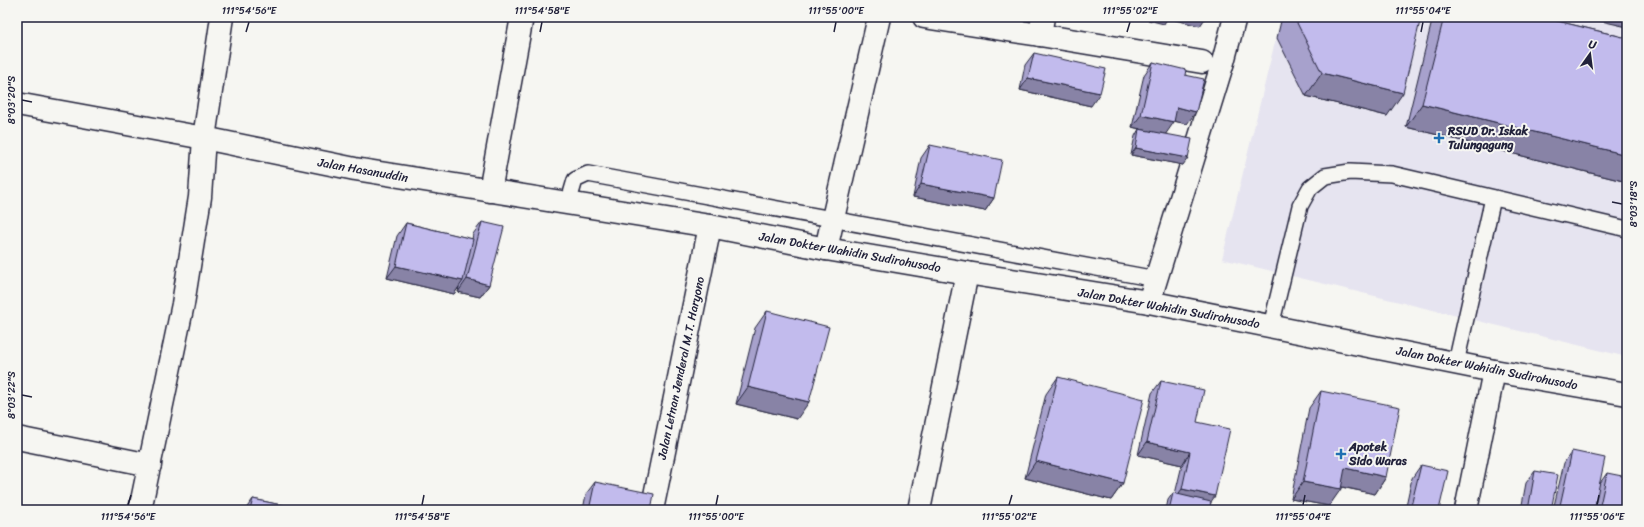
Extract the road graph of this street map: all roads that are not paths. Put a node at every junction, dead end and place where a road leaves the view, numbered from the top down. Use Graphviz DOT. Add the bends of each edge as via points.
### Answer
graph roads {
  1 [pos="222,17"];
  2 [pos="522,17"];
  3 [pos="879,17"];
  4 [pos="924,17"];
  5 [pos="1235,17"];
  6 [pos="1042,26"];
  7 [pos="1202,62"];
  8 [pos="17,104"];
  9 [pos="204,138"];
  10 [pos="490,191"];
  11 [pos="1493,198"];
  12 [pos="568,204"];
  13 [pos="832,220"];
  14 [pos="710,226"];
  15 [pos="1627,229"];
  16 [pos="826,249"];
  17 [pos="967,273"];
  18 [pos="1156,278"];
  19 [pos="1149,302"];
  20 [pos="1270,326"];
  21 [pos="1456,363"];
  22 [pos="1494,371"];
  23 [pos="1627,394"];
  24 [pos="17,438"];
  25 [pos="150,465"];
  26 [pos="140,510"];
  27 [pos="652,510"];
  28 [pos="919,510"];
  29 [pos="1466,510"];
  1 -- 9 [label="street"];
  2 -- 10 [label="street"];
  3 -- 13 [label="street"];
  4 -- 6 [label="street"];
  5 -- 18 [label="street"];
  6 -- 7 [label="street"];
  8 -- 9 [label="street, Jalan Hasanuddin"];
  9 -- 10 [label="street, Jalan Hasanuddin" via="355,170"];
  9 -- 25 [label="street" via="200,197 183,304"];
  10 -- 12 [label="street, Jalan Hasanuddin"];
  11 -- 15 [label="lane"];
  11 -- 20 [label="lane" via="1392,174 1350,172 1325,176 1310,188 1300,206"];
  11 -- 21 [label="lane"];
  12 -- 13 [label="lane" via="575,180 588,174"];
  12 -- 14 [label="street, Jalan Hasanuddin"];
  13 -- 16 [label="street"];
  13 -- 18 [label="lane"];
  14 -- 16 [label="street, Jalan Dokter Wahidin Sudirohusodo"];
  14 -- 27 [label="street, Jalan Letnan Jenderal M.T. Haryono"];
  16 -- 17 [label="street, Jalan Dokter Wahidin Sudirohusodo"];
  17 -- 19 [label="street, Jalan Dokter Wahidin Sudirohusodo"];
  17 -- 28 [label="street"];
  18 -- 19 [label="street"];
  19 -- 20 [label="street, Jalan Dokter Wahidin Sudirohusodo"];
  20 -- 21 [label="street, Jalan Dokter Wahidin Sudirohusodo"];
  21 -- 22 [label="street, Jalan Dokter Wahidin Sudirohusodo"];
  22 -- 23 [label="street, Jalan Dokter Wahidin Sudirohusodo"];
  22 -- 29 [label="street"];
  24 -- 25 [label="street"];
  25 -- 26 [label="street"];
}
